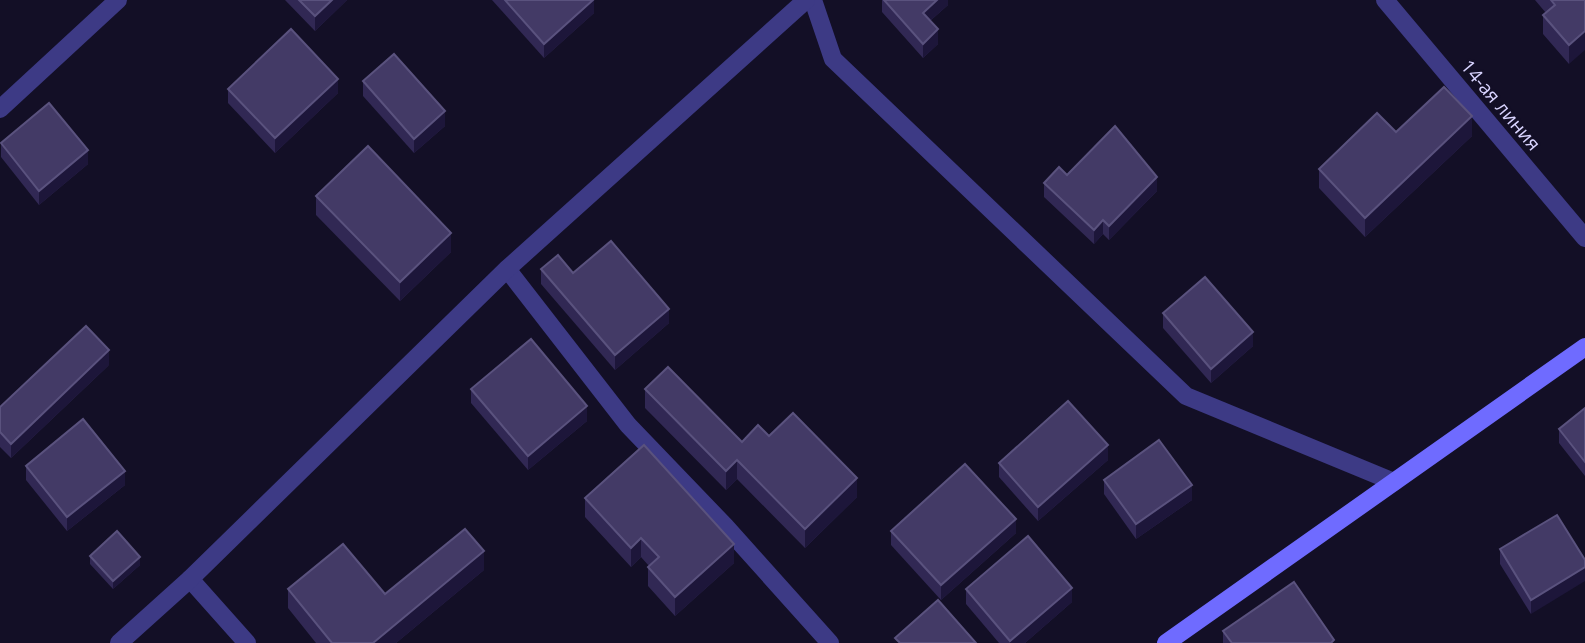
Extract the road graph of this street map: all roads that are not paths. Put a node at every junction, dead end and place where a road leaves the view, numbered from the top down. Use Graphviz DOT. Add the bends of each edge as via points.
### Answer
graph roads {
  1 [pos="118,0"];
  2 [pos="806,0"];
  3 [pos="813,0"];
  4 [pos="1385,0"];
  5 [pos="0,109"];
  6 [pos="1585,238"];
  7 [pos="507,269"];
  8 [pos="1585,347"];
  9 [pos="1394,482"];
  10 [pos="190,579"];
  11 [pos="119,643"];
  12 [pos="247,643"];
  13 [pos="830,643"];
  14 [pos="1166,643"];
  1 -- 5 [label="street"];
  2 -- 7 [label="street"];
  3 -- 9 [label="street" via="833,59 1186,396"];
  4 -- 6 [label="street, 14-ая линия"];
  7 -- 10 [label="street"];
  7 -- 13 [label="street" via="628,425"];
  8 -- 9 [label="street"];
  9 -- 14 [label="street"];
  10 -- 11 [label="street"];
  10 -- 12 [label="street"];
}
